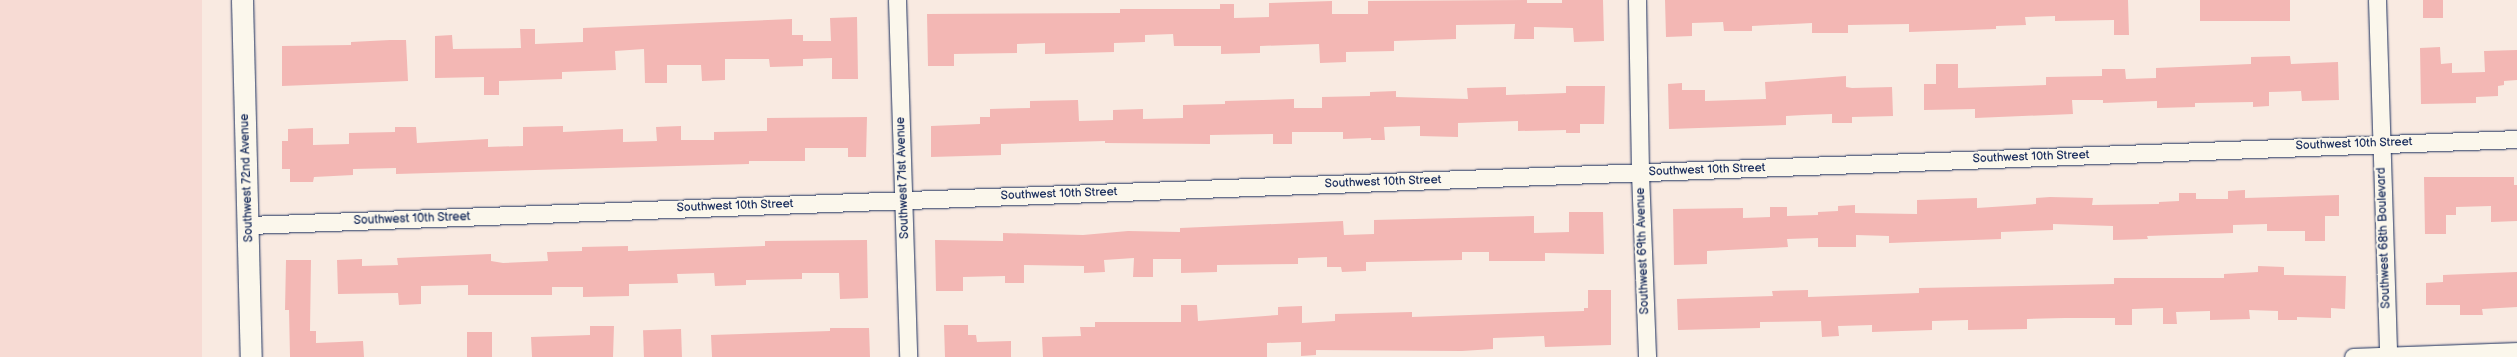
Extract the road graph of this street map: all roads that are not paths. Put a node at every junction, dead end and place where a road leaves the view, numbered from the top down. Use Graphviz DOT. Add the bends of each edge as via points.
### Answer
graph roads {
  1 [pos="242,0"];
  2 [pos="897,0"];
  3 [pos="1637,0"];
  4 [pos="2377,0"];
  5 [pos="2517,138"];
  6 [pos="2381,143"];
  7 [pos="1640,173"];
  8 [pos="904,200"];
  9 [pos="249,225"];
  10 [pos="2517,351"];
  11 [pos="2388,356"];
  12 [pos="251,357"];
  13 [pos="908,357"];
  14 [pos="1647,357"];
  15 [pos="2353,357"];
  1 -- 9 [label="street, Southwest 72nd Avenue"];
  2 -- 8 [label="street, Southwest 71st Avenue"];
  3 -- 7 [label="street, Southwest 69th Avenue"];
  4 -- 6 [label="street, Southwest 68th Boulevard"];
  5 -- 6 [label="street, Southwest 10th Street"];
  6 -- 7 [label="street, Southwest 10th Street"];
  6 -- 11 [label="street, Southwest 68th Boulevard"];
  7 -- 8 [label="street, Southwest 10th Street"];
  7 -- 14 [label="street, Southwest 69th Avenue"];
  8 -- 9 [label="street, Southwest 10th Street"];
  8 -- 13 [label="street, Southwest 71st Avenue"];
  9 -- 12 [label="street, Southwest 72nd Avenue"];
  10 -- 11 [label="street"];
  11 -- 15 [label="street"];
}
